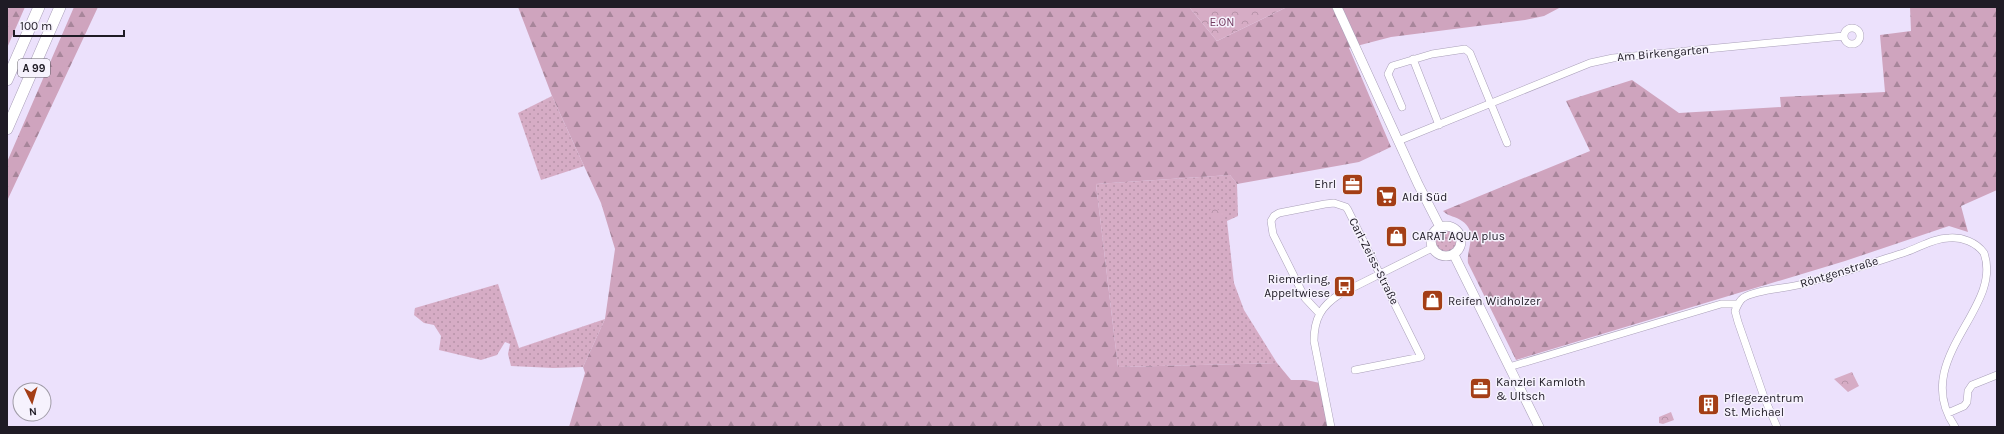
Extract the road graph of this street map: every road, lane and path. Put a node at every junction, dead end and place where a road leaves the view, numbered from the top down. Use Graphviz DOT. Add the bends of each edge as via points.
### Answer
graph roads {
  1 [pos="39,7"];
  2 [pos="60,7"];
  3 [pos="1337,7"];
  4 [pos="1844,36"];
  5 [pos="1413,59"];
  6 [pos="7,80"];
  7 [pos="1491,105"];
  8 [pos="1402,107"];
  9 [pos="1439,125"];
  10 [pos="7,128"];
  11 [pos="1398,140"];
  12 [pos="1507,143"];
  13 [pos="1440,227"];
  14 [pos="1432,248"];
  15 [pos="1454,255"];
  16 [pos="1380,274"];
  17 [pos="1993,282"];
  18 [pos="1738,304"];
  19 [pos="1982,312"];
  20 [pos="1319,313"];
  21 [pos="1509,367"];
  22 [pos="1355,370"];
  23 [pos="1997,375"];
  24 [pos="1948,413"];
  25 [pos="1331,427"];
  26 [pos="1539,427"];
  27 [pos="1777,427"];
  28 [pos="1955,427"];
  1 -- 6 [label="highway, A 99"];
  2 -- 10 [label="highway, A 99"];
  3 -- 11 [label="main road"];
  4 -- 7 [label="street, Am Birkengarten" via="1613,58 1590,63"];
  5 -- 7 [label="street" via="1465,49 1470,53"];
  5 -- 8 [label="street" via="1392,66 1389,70 1390,80"];
  5 -- 9 [label="street"];
  7 -- 9 [label="street, Am Birkengarten"];
  7 -- 12 [label="street"];
  9 -- 11 [label="street, Am Birkengarten"];
  11 -- 13 [label="main road"];
  13 -- 14 [label="main road" via="1431,239"];
  13 -- 15 [label="main road" via="1452,227 1460,234 1461,246"];
  14 -- 15 [label="main road" via="1441,256"];
  14 -- 16 [label="street"];
  15 -- 21 [label="main road"];
  16 -- 20 [label="street" via="1340,294"];
  16 -- 20 [label="street, Carl-Zeiss-Straße" via="1346,207 1334,203 1325,204 1274,216 1271,221 1274,234 1305,298"];
  16 -- 22 [label="street, Carl-Zeiss-Straße" via="1421,357"];
  17 -- 18 [label="street, Röntgenstraße" via="1991,265 1983,251 1965,240 1949,238 1801,285 1752,295 1743,298"];
  18 -- 21 [label="street, Röntgenstraße" via="1721,304"];
  18 -- 27 [label="street" via="1735,311 1745,345"];
  19 -- 24 [label="street" via="1963,340 1945,380 1943,392"];
  20 -- 25 [label="street" via="1314,341"];
  21 -- 26 [label="main road"];
  23 -- 24 [label="street" via="1972,385 1964,406"];
  24 -- 28 [label="street"];
}
